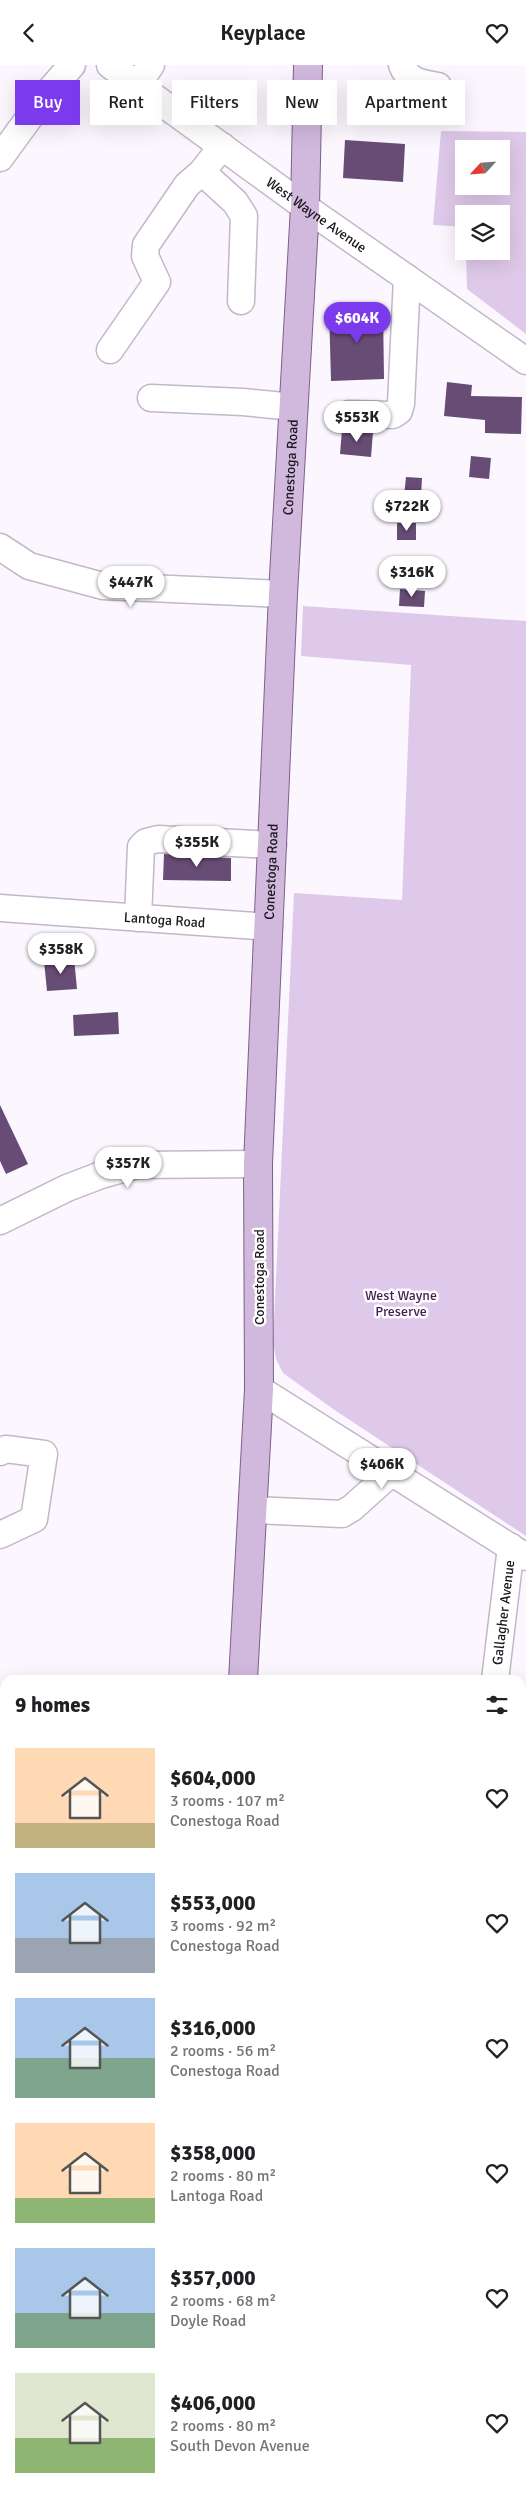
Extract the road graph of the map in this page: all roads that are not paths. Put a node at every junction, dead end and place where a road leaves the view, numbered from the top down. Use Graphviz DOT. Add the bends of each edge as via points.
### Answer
graph roads {
  1 [pos="72,65"];
  2 [pos="110,65"];
  3 [pos="308,65"];
  4 [pos="402,65"];
  5 [pos="144,75"];
  6 [pos="412,80"];
  7 [pos="222,146"];
  8 [pos="0,158"];
  9 [pos="202,172"];
  10 [pos="305,207"];
  11 [pos="407,278"];
  12 [pos="241,301"];
  13 [pos="110,350"];
  14 [pos="526,361"];
  15 [pos="151,398"];
  16 [pos="294,407"];
  17 [pos="349,414"];
  18 [pos="0,547"];
  19 [pos="283,594"];
  20 [pos="273,845"];
  21 [pos="0,908"];
  22 [pos="138,918"];
  23 [pos="269,927"];
  24 [pos="258,1164"];
  25 [pos="0,1221"];
  26 [pos="260,1389"];
  27 [pos="0,1451"];
  28 [pos="392,1472"];
  29 [pos="253,1510"];
  30 [pos="3,1525"];
  31 [pos="519,1552"];
  32 [pos="243,1675"];
  33 [pos="496,1675"];
  1 -- 8 [label="street"];
  2 -- 5 [label="street, West Wayne Avenue"];
  3 -- 10 [label="main road, Conestoga Road"];
  4 -- 6 [label="street"];
  5 -- 7 [label="street, West Wayne Avenue"];
  7 -- 9 [label="street"];
  7 -- 10 [label="street, West Wayne Avenue"];
  9 -- 12 [label="street" via="235,202 244,216"];
  9 -- 13 [label="street" via="187,185 146,245 146,256 157,282"];
  10 -- 11 [label="street, West Wayne Avenue"];
  10 -- 16 [label="main road, Conestoga Road"];
  11 -- 14 [label="street, West Wayne Avenue"];
  11 -- 17 [label="street" via="402,404 393,415"];
  15 -- 16 [label="street"];
  16 -- 19 [label="main road, Conestoga Road"];
  18 -- 19 [label="street" via="29,566 103,585"];
  19 -- 20 [label="main road, Conestoga Road"];
  20 -- 22 [label="street" via="158,839 146,842 141,847"];
  20 -- 23 [label="main road, Conestoga Road"];
  21 -- 22 [label="street, Lantoga Road"];
  22 -- 23 [label="street, Lantoga Road"];
  23 -- 24 [label="main road, Conestoga Road"];
  24 -- 25 [label="street" via="136,1165 67,1189"];
  24 -- 26 [label="main road, Conestoga Road"];
  26 -- 28 [label="street"];
  26 -- 29 [label="main road, Conestoga Road"];
  27 -- 30 [label="street" via="44,1454 34,1519"];
  28 -- 29 [label="street" via="342,1514"];
  28 -- 31 [label="street"];
  29 -- 32 [label="main road, Conestoga Road"];
  31 -- 33 [label="street, Gallagher Avenue"];
}
